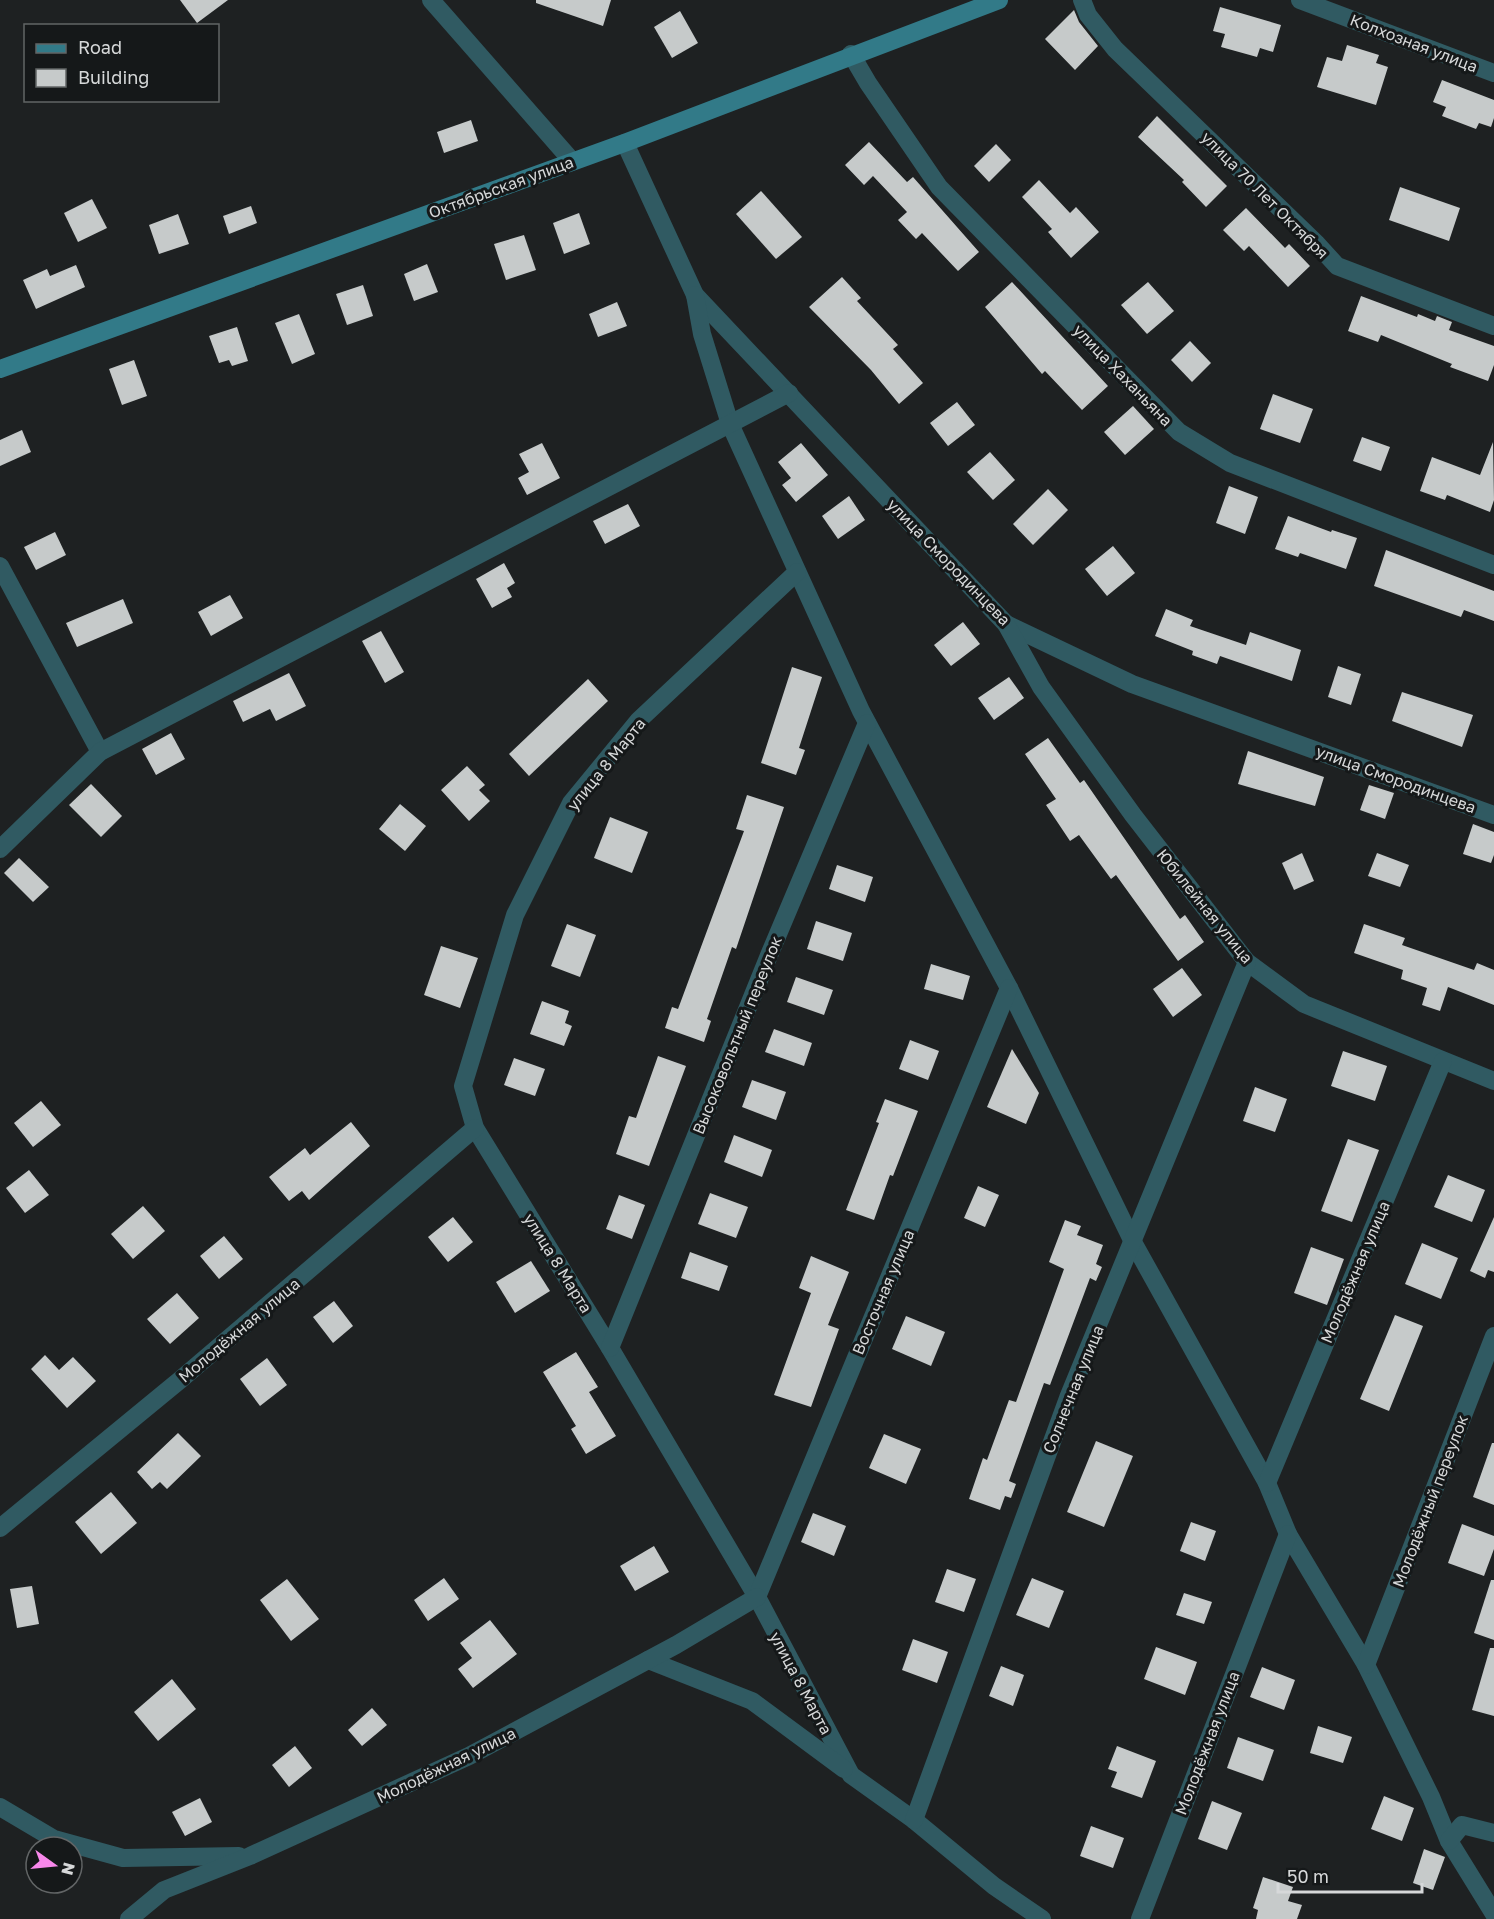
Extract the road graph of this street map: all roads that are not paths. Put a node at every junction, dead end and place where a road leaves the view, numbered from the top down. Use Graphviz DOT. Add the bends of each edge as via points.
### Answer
graph roads {
  1 [pos="430,0"];
  2 [pos="999,0"];
  3 [pos="1082,0"];
  4 [pos="1300,0"];
  5 [pos="851,54"];
  6 [pos="1494,73"];
  7 [pos="625,143"];
  8 [pos="572,161"];
  9 [pos="695,295"];
  10 [pos="1494,326"];
  11 [pos="0,369"];
  12 [pos="789,393"];
  13 [pos="730,424"];
  14 [pos="1494,565"];
  15 [pos="0,566"];
  16 [pos="797,572"];
  17 [pos="1006,624"];
  18 [pos="867,723"];
  19 [pos="100,752"];
  20 [pos="1494,814"];
  21 [pos="0,849"];
  22 [pos="1247,962"];
  23 [pos="1009,988"];
  24 [pos="1443,1061"];
  25 [pos="1494,1081"];
  26 [pos="475,1128"];
  27 [pos="1133,1242"];
  28 [pos="1494,1336"];
  29 [pos="610,1348"];
  30 [pos="1268,1483"];
  31 [pos="0,1528"];
  32 [pos="1288,1534"];
  33 [pos="757,1597"];
  34 [pos="648,1660"];
  35 [pos="1366,1665"];
  36 [pos="851,1775"];
  37 [pos="0,1807"];
  38 [pos="914,1820"];
  39 [pos="1494,1833"];
  40 [pos="1449,1841"];
  41 [pos="250,1856"];
  42 [pos="1494,1914"];
  43 [pos="129,1919"];
  44 [pos="1042,1919"];
  45 [pos="1140,1919"];
  1 -- 8 [label="street"];
  2 -- 5 [label="street, Октябрьская улица"];
  3 -- 10 [label="street, улица 70 Лет Октября" via="1088,15 1115,49 1337,266"];
  4 -- 6 [label="street, Колхозная улица"];
  5 -- 7 [label="street, Октябрьская улица"];
  5 -- 14 [label="street, улица Хаханьяна" via="939,187 1179,432 1230,464"];
  7 -- 8 [label="street, Октябрьская улица"];
  7 -- 9 [label="street, улица Смородинцева"];
  8 -- 11 [label="street, Октябрьская улица"];
  9 -- 12 [label="street, улица Смородинцева"];
  9 -- 13 [label="street" via="702,333"];
  12 -- 13 [label="street"];
  12 -- 17 [label="street, улица Смородинцева"];
  13 -- 16 [label="street"];
  13 -- 19 [label="street"];
  15 -- 19 [label="street"];
  16 -- 18 [label="street"];
  16 -- 26 [label="street, улица 8 Марта" via="639,720 571,803 515,915 463,1086"];
  17 -- 20 [label="street, улица Смородинцева" via="1132,684"];
  17 -- 22 [label="street, Юбилейная улица" via="1041,687 1133,815"];
  18 -- 23 [label="street"];
  18 -- 29 [label="street, Высоковольтный переулок"];
  19 -- 21 [label="street"];
  22 -- 24 [label="street, Юбилейная улица" via="1304,1004"];
  22 -- 27 [label="street, Солнечная улица"];
  23 -- 27 [label="street"];
  23 -- 33 [label="street, Восточная улица"];
  24 -- 25 [label="street, Юбилейная улица"];
  24 -- 30 [label="street, Молодёжная улица"];
  26 -- 29 [label="street, улица 8 Марта"];
  26 -- 31 [label="street, Молодёжная улица"];
  27 -- 30 [label="street"];
  27 -- 38 [label="street, Солнечная улица" via="1068,1398"];
  28 -- 35 [label="street, Молодёжный переулок"];
  29 -- 33 [label="street, улица 8 Марта"];
  30 -- 32 [label="street"];
  32 -- 35 [label="street"];
  32 -- 45 [label="street, Молодёжная улица"];
  33 -- 34 [label="street, Молодёжная улица"];
  33 -- 36 [label="street, улица 8 Марта"];
  34 -- 36 [label="street" via="752,1701"];
  34 -- 41 [label="street, Молодёжная улица" via="469,1756"];
  35 -- 40 [label="street"];
  36 -- 38 [label="street, улица 8 Марта"];
  37 -- 41 [label="street" via="54,1839 123,1858"];
  38 -- 44 [label="street, улица 8 Марта" via="994,1886"];
  39 -- 40 [label="street" via="1462,1825"];
  40 -- 42 [label="street"];
  41 -- 43 [label="street, Молодёжная улица" via="164,1890"];
}
